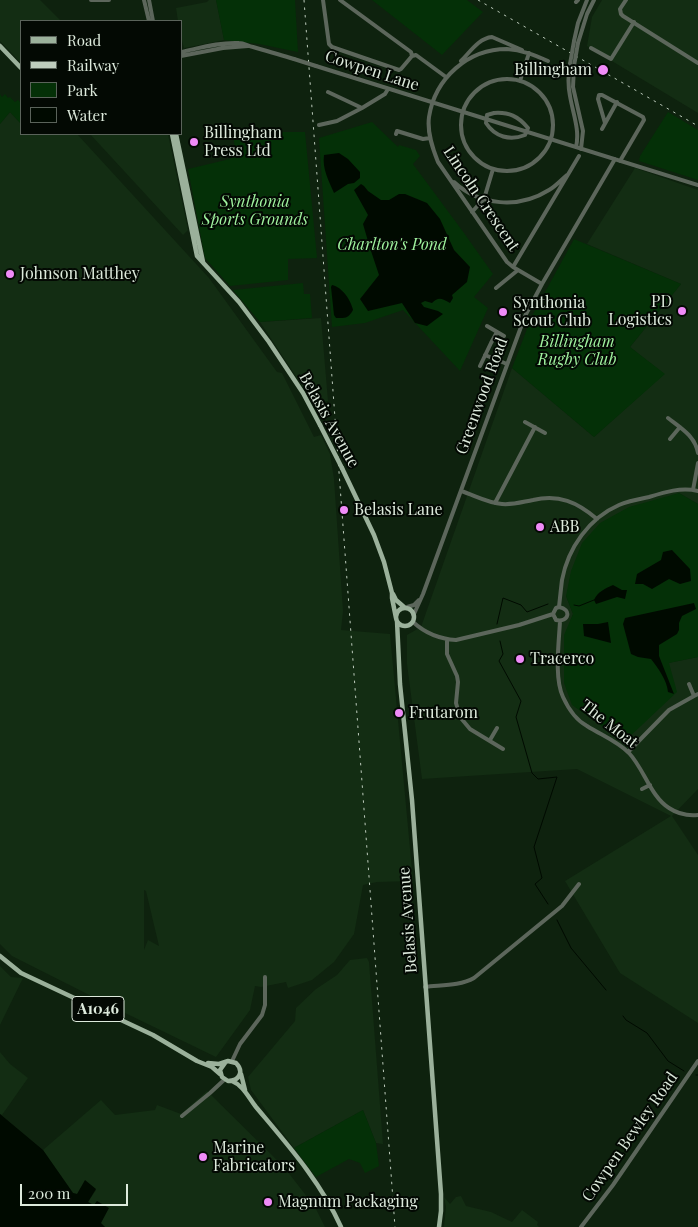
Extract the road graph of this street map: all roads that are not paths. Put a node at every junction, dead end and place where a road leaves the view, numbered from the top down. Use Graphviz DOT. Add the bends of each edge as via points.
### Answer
graph roads {
  1 [pos="91,0"];
  2 [pos="109,0"];
  3 [pos="144,0"];
  4 [pos="149,0"];
  5 [pos="323,0"];
  6 [pos="340,0"];
  7 [pos="588,0"];
  8 [pos="594,0"];
  9 [pos="626,0"];
  10 [pos="149,20"];
  11 [pos="153,20"];
  12 [pos="634,22"];
  13 [pos="576,42"];
  14 [pos="0,46"];
  15 [pos="209,48"];
  16 [pos="591,48"];
  17 [pos="182,52"];
  18 [pos="529,53"];
  19 [pos="182,56"];
  20 [pos="412,56"];
  21 [pos="548,61"];
  22 [pos="698,63"];
  23 [pos="572,65"];
  24 [pos="20,67"];
  25 [pos="454,68"];
  26 [pos="446,77"];
  27 [pos="520,81"];
  28 [pos="388,89"];
  29 [pos="328,92"];
  30 [pos="616,102"];
  31 [pos="432,103"];
  32 [pos="362,108"];
  33 [pos="463,112"];
  34 [pos="486,119"];
  35 [pos="605,123"];
  36 [pos="319,124"];
  37 [pos="602,130"];
  38 [pos="527,132"];
  39 [pos="396,134"];
  40 [pos="172,135"];
  41 [pos="176,135"];
  42 [pos="430,138"];
  43 [pos="551,139"];
  44 [pos="576,147"];
  45 [pos="581,149"];
  46 [pos="579,156"];
  47 [pos="617,160"];
  48 [pos="493,169"];
  49 [pos="567,175"];
  50 [pos="449,177"];
  51 [pos="698,185"];
  52 [pos="551,190"];
  53 [pos="556,194"];
  54 [pos="484,199"];
  55 [pos="188,200"];
  56 [pos="472,212"];
  57 [pos="203,263"];
  58 [pos="513,267"];
  59 [pos="518,270"];
  60 [pos="542,284"];
  61 [pos="495,289"];
  62 [pos="487,326"];
  63 [pos="497,332"];
  64 [pos="504,336"];
  65 [pos="485,355"];
  66 [pos="507,364"];
  67 [pos="480,366"];
  68 [pos="668,418"];
  69 [pos="525,422"];
  70 [pos="535,427"];
  71 [pos="680,427"];
  72 [pos="545,433"];
  73 [pos="670,439"];
  74 [pos="698,453"];
  75 [pos="698,463"];
  76 [pos="696,490"];
  77 [pos="461,491"];
  78 [pos="495,504"];
  79 [pos="597,519"];
  80 [pos="392,593"];
  81 [pos="421,599"];
  82 [pos="405,607"];
  83 [pos="559,607"];
  84 [pos="414,614"];
  85 [pos="553,614"];
  86 [pos="397,620"];
  87 [pos="560,621"];
  88 [pos="411,624"];
  89 [pos="447,640"];
  90 [pos="398,644"];
  91 [pos="689,684"];
  92 [pos="696,695"];
  93 [pos="497,728"];
  94 [pos="490,740"];
  95 [pos="502,748"];
  96 [pos="628,752"];
  97 [pos="650,785"];
  98 [pos="642,789"];
  99 [pos="698,815"];
  100 [pos="579,884"];
  101 [pos="0,956"];
  102 [pos="265,977"];
  103 [pos="425,987"];
  104 [pos="232,1061"];
  105 [pos="698,1061"];
  106 [pos="205,1063"];
  107 [pos="225,1063"];
  108 [pos="240,1072"];
  109 [pos="220,1074"];
  110 [pos="224,1080"];
  111 [pos="232,1081"];
  112 [pos="245,1092"];
  113 [pos="182,1116"];
  114 [pos="341,1227"];
  115 [pos="439,1227"];
  116 [pos="580,1227"];
  1 -- 2 [label="street"];
  3 -- 10 [label="street"];
  4 -- 11 [label="street"];
  5 -- 20 [label="street" via="332,47 399,70"];
  6 -- 20 [label="street" via="411,52"];
  7 -- 13 [label="street" via="578,23"];
  8 -- 13 [label="street"];
  9 -- 12 [label="street" via="620,9 621,14"];
  12 -- 16 [label="street" via="611,59"];
  12 -- 22 [label="street"];
  13 -- 23 [label="street, bridge"];
  14 -- 24 [label="main road"];
  15 -- 17 [label="street, Cowpen Lane"];
  15 -- 19 [label="street, Cowpen Lane"];
  15 -- 28 [label="street, Cowpen Lane, bridge" via="251,46"];
  18 -- 21 [label="street"];
  18 -- 25 [label="street" via="489,51"];
  18 -- 25 [label="street" via="488,37"];
  18 -- 27 [label="street"];
  20 -- 26 [label="street" via="416,55"];
  23 -- 44 [label="street" via="568,74 578,131"];
  23 -- 45 [label="street" via="582,131"];
  25 -- 26 [label="street"];
  26 -- 31 [label="street"];
  27 -- 33 [label="street" via="504,79 484,85 468,99"];
  27 -- 43 [label="street" via="547,101 554,129"];
  28 -- 31 [label="street, Cowpen Lane"];
  28 -- 32 [label="street"];
  29 -- 32 [label="street"];
  30 -- 35 [label="street"];
  30 -- 35 [label="street" via="602,95 598,97"];
  30 -- 47 [label="street, Greenwood Road" via="644,120"];
  31 -- 33 [label="street, Cowpen Lane"];
  31 -- 42 [label="street, Lincoln Crescent"];
  32 -- 36 [label="street" via="337,121"];
  33 -- 34 [label="street, Cowpen Lane"];
  33 -- 48 [label="street" via="461,129 465,146 477,161"];
  34 -- 38 [label="street, Cowpen Lane"];
  34 -- 38 [label="street, Cowpen Lane" via="488,127 502,137 520,137"];
  34 -- 38 [label="street" via="494,113 507,113 522,121 528,128"];
  35 -- 37 [label="street"];
  38 -- 43 [label="street, Cowpen Lane"];
  39 -- 42 [label="street, Lincoln Crescent" via="397,131"];
  40 -- 55 [label="main road"];
  41 -- 55 [label="main road"];
  42 -- 50 [label="street, Lincoln Crescent" via="438,162"];
  43 -- 44 [label="street, Cowpen Lane"];
  43 -- 48 [label="street" via="545,152 529,166 509,172"];
  44 -- 45 [label="street, Cowpen Lane"];
  45 -- 47 [label="street, Cowpen Lane"];
  46 -- 49 [label="street"];
  47 -- 51 [label="street, Cowpen Lane"];
  47 -- 60 [label="street, Greenwood Road"];
  48 -- 54 [label="street"];
  49 -- 52 [label="street"];
  49 -- 53 [label="street"];
  50 -- 54 [label="street" via="460,188"];
  50 -- 56 [label="street, Lincoln Crescent"];
  52 -- 53 [label="street"];
  52 -- 54 [label="street" via="513,203"];
  53 -- 58 [label="street"];
  54 -- 56 [label="street"];
  55 -- 57 [label="main road"];
  55 -- 57 [label="main road, Belasis Avenue" via="197,256"];
  56 -- 58 [label="street, Lincoln Crescent"];
  57 -- 80 [label="main road, Belasis Avenue, bridge" via="239,302 303,393 374,535"];
  58 -- 59 [label="street, Lincoln Crescent"];
  59 -- 60 [label="street, Lincoln Crescent"];
  59 -- 61 [label="street, Lincoln Crescent"];
  60 -- 66 [label="street, Greenwood Road" via="525,316"];
  62 -- 63 [label="street"];
  63 -- 64 [label="street"];
  63 -- 65 [label="street"];
  65 -- 66 [label="street"];
  65 -- 67 [label="street"];
  66 -- 77 [label="street, Greenwood Road"];
  68 -- 71 [label="street"];
  69 -- 70 [label="street"];
  70 -- 72 [label="street"];
  70 -- 78 [label="street"];
  71 -- 73 [label="street"];
  71 -- 74 [label="street" via="690,435"];
  75 -- 76 [label="street"];
  76 -- 79 [label="street, The Moat" via="673,490 627,503"];
  77 -- 78 [label="street"];
  77 -- 81 [label="street, Greenwood Road"];
  78 -- 79 [label="street" via="514,505 558,498"];
  79 -- 83 [label="street, The Moat" via="571,552 562,580"];
  80 -- 82 [label="main road, Belasis Avenue"];
  80 -- 86 [label="main road, Belasis Avenue"];
  81 -- 82 [label="street" via="414,606"];
  81 -- 84 [label="street, Greenwood Road"];
  82 -- 84 [label="main road"];
  82 -- 86 [label="main road" via="398,611"];
  83 -- 85 [label="street"];
  83 -- 87 [label="street, The Moat" via="563,607 567,614"];
  84 -- 88 [label="main road"];
  85 -- 87 [label="street"];
  85 -- 89 [label="street" via="462,639"];
  86 -- 88 [label="main road" via="402,626"];
  86 -- 90 [label="main road, Belasis Avenue"];
  87 -- 96 [label="street, The Moat" via="558,677 570,711 585,725"];
  88 -- 89 [label="street"];
  88 -- 90 [label="main road" via="402,631"];
  89 -- 94 [label="street" via="447,654 458,682 458,712 470,729"];
  90 -- 103 [label="main road, Belasis Avenue"];
  91 -- 92 [label="street"];
  92 -- 96 [label="street" via="669,710"];
  93 -- 94 [label="street"];
  94 -- 95 [label="street"];
  96 -- 97 [label="street, The Moat"];
  97 -- 98 [label="street"];
  97 -- 99 [label="street, The Moat" via="668,808 680,814"];
  100 -- 103 [label="street" via="562,906 474,978 461,983"];
  101 -- 106 [label="main road, A1046" via="21,973"];
  102 -- 104 [label="street" via="262,1015 240,1044"];
  103 -- 115 [label="main road, Belasis Avenue" via="441,1194"];
  104 -- 107 [label="main road, A1046"];
  104 -- 108 [label="main road"];
  105 -- 116 [label="street, Cowpen Bewley Road" via="613,1185"];
  106 -- 107 [label="main road, A1046"];
  106 -- 109 [label="main road, A1046"];
  107 -- 109 [label="main road"];
  108 -- 111 [label="main road"];
  108 -- 112 [label="main road"];
  109 -- 110 [label="main road, A1046"];
  110 -- 111 [label="main road"];
  110 -- 113 [label="street"];
  111 -- 112 [label="main road"];
  112 -- 114 [label="main road" via="313,1180"];
}
